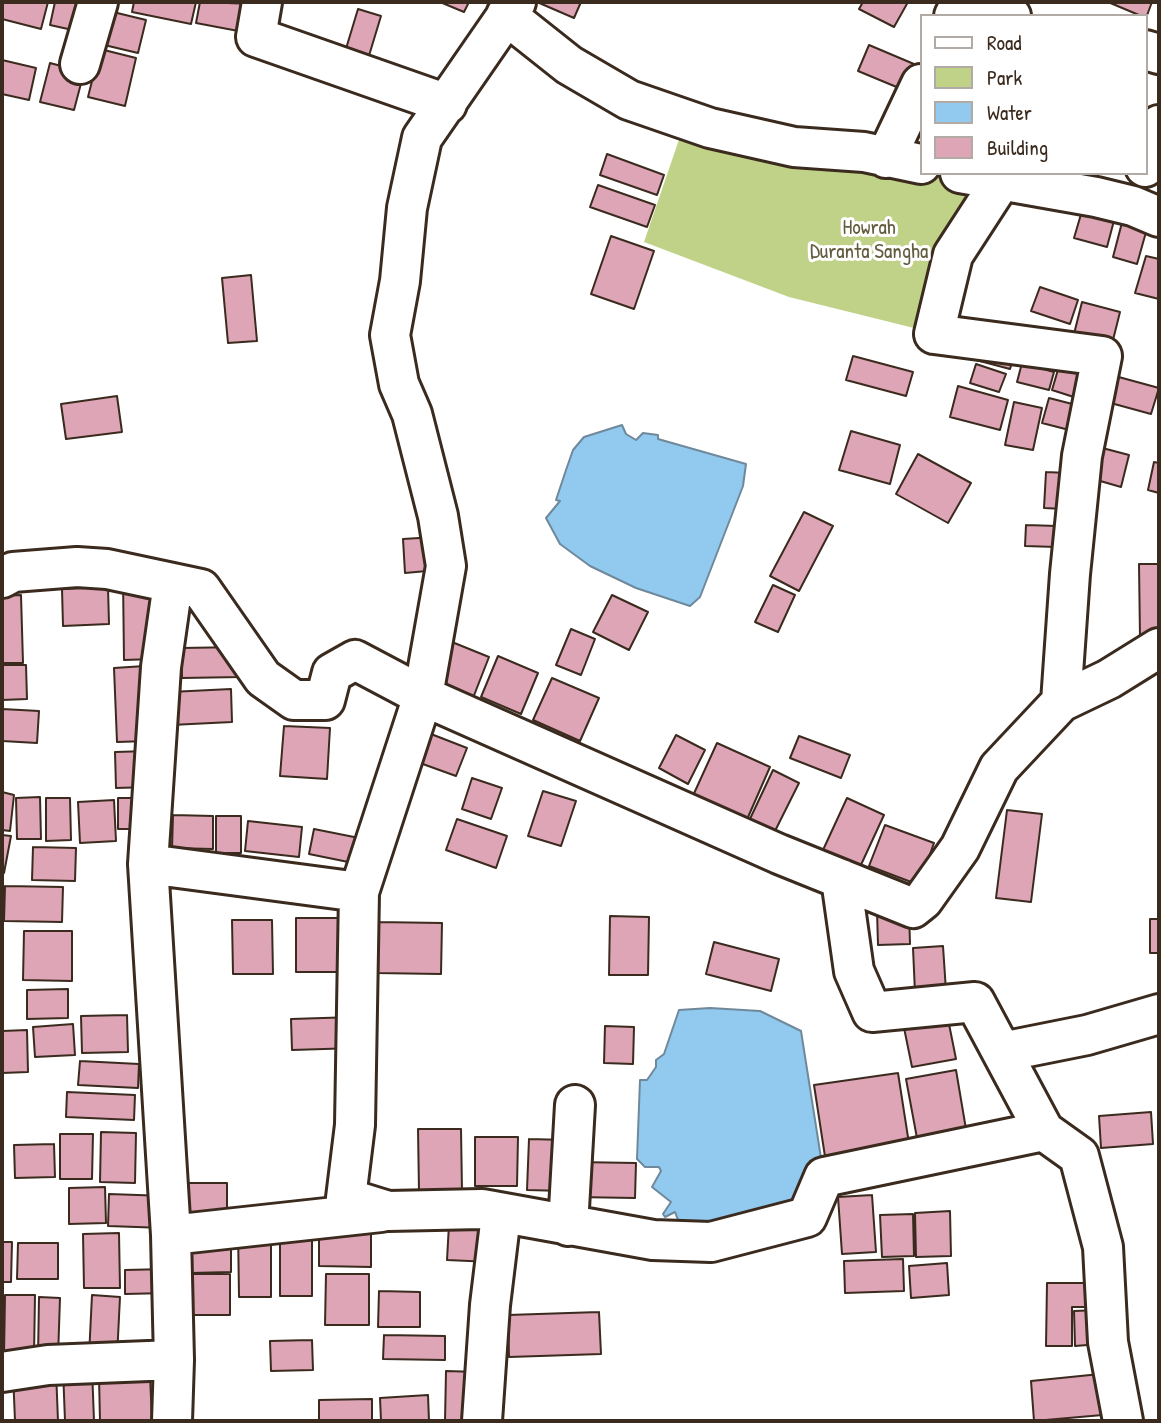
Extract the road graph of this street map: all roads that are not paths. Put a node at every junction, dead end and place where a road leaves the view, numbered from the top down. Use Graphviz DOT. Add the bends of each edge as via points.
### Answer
graph roads {
  1 [pos="98,2"];
  2 [pos="262,2"];
  3 [pos="511,8"];
  4 [pos="955,14"];
  5 [pos="1003,14"];
  6 [pos="80,64"];
  7 [pos="920,89"];
  8 [pos="447,104"];
  9 [pos="904,161"];
  10 [pos="970,175"];
  11 [pos="1127,175"];
  12 [pos="1001,181"];
  13 [pos="2,578"];
  14 [pos="173,583"];
  15 [pos="1159,648"];
  16 [pos="423,696"];
  17 [pos="1061,702"];
  18 [pos="148,864"];
  19 [pos="841,879"];
  20 [pos="359,892"];
  21 [pos="1159,1014"];
  22 [pos="1002,1052"];
  23 [pos="575,1105"];
  24 [pos="1044,1131"];
  25 [pos="388,1211"];
  26 [pos="501,1215"];
  27 [pos="568,1226"];
  28 [pos="171,1235"];
  29 [pos="174,1360"];
  30 [pos="2,1372"];
  31 [pos="172,1421"];
  32 [pos="482,1421"];
  33 [pos="1123,1421"];
  1 -- 6 [label="street"];
  2 -- 8 [label="street" via="256,37"];
  3 -- 8 [label="street"];
  3 -- 9 [label="street" via="569,65 629,100 794,147 864,152"];
  4 -- 5 [label="street" via="972,6"];
  7 -- 9 [label="street"];
  8 -- 16 [label="street" via="422,138 407,208 390,335 399,384 412,414 438,516 446,566"];
  10 -- 12 [label="street"];
  11 -- 12 [label="street"];
  12 -- 17 [label="street" via="953,254 934,334 1102,356 1082,456"];
  13 -- 14 [label="street" via="13,572 77,567"];
  14 -- 16 [label="street" via="201,589 263,678 294,700 325,700 332,673 355,660"];
  14 -- 18 [label="street" via="161,667"];
  15 -- 17 [label="street"];
  16 -- 19 [label="street"];
  16 -- 20 [label="street"];
  17 -- 19 [label="street" via="999,768 960,848 923,900 913,908"];
  18 -- 20 [label="street"];
  18 -- 28 [label="street"];
  19 -- 22 [label="street" via="853,971 872,1012 975,1002"];
  20 -- 25 [label="street" via="355,1125 346,1198"];
  21 -- 22 [label="street"];
  22 -- 24 [label="street"];
  23 -- 27 [label="street"];
  24 -- 27 [label="street" via="824,1177 807,1217 711,1242 653,1240"];
  24 -- 33 [label="street" via="1079,1156 1103,1247 1108,1342"];
  25 -- 26 [label="street" via="482,1209"];
  25 -- 28 [label="street"];
  26 -- 27 [label="street"];
  26 -- 32 [label="street"];
  28 -- 29 [label="street"];
  29 -- 30 [label="street" via="48,1365"];
  29 -- 31 [label="street"];
}
